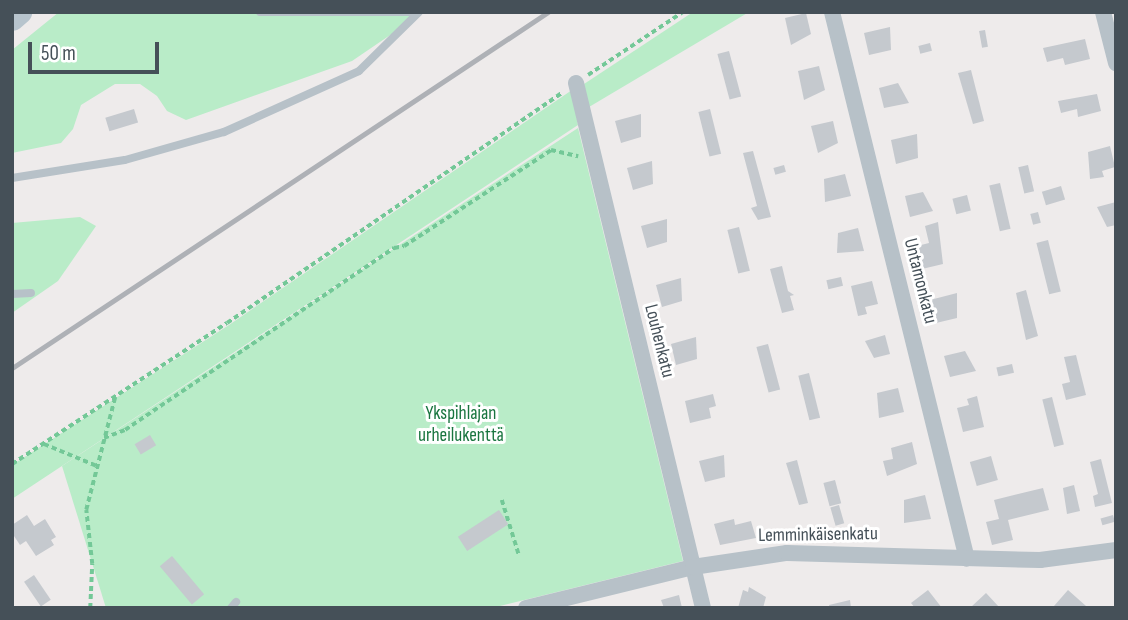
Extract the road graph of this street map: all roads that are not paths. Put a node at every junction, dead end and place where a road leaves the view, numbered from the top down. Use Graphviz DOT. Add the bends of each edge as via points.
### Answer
graph roads {
  1 [pos="20,12"];
  2 [pos="260,12"];
  3 [pos="409,12"];
  4 [pos="419,12"];
  5 [pos="832,12"];
  6 [pos="1103,12"];
  7 [pos="12,19"];
  8 [pos="1116,63"];
  9 [pos="576,83"];
  10 [pos="12,178"];
  11 [pos="31,293"];
  12 [pos="12,295"];
  13 [pos="1116,550"];
  14 [pos="967,559"];
  15 [pos="693,566"];
  16 [pos="526,608"];
  17 [pos="703,608"];
  1 -- 7 [label="main road"];
  2 -- 3 [label="lane"];
  4 -- 10 [label="lane" via="359,71 224,132 125,160"];
  5 -- 14 [label="street, Untamonkatu"];
  6 -- 8 [label="street"];
  9 -- 15 [label="street, Louhenkatu"];
  11 -- 12 [label="lane"];
  13 -- 14 [label="street, Lemminkäisenkatu" via="1040,560"];
  14 -- 15 [label="street, Lemminkäisenkatu" via="844,551 787,553"];
  15 -- 16 [label="street, Lemminkäisenkatu"];
  15 -- 17 [label="street, Louhenkatu"];
}
